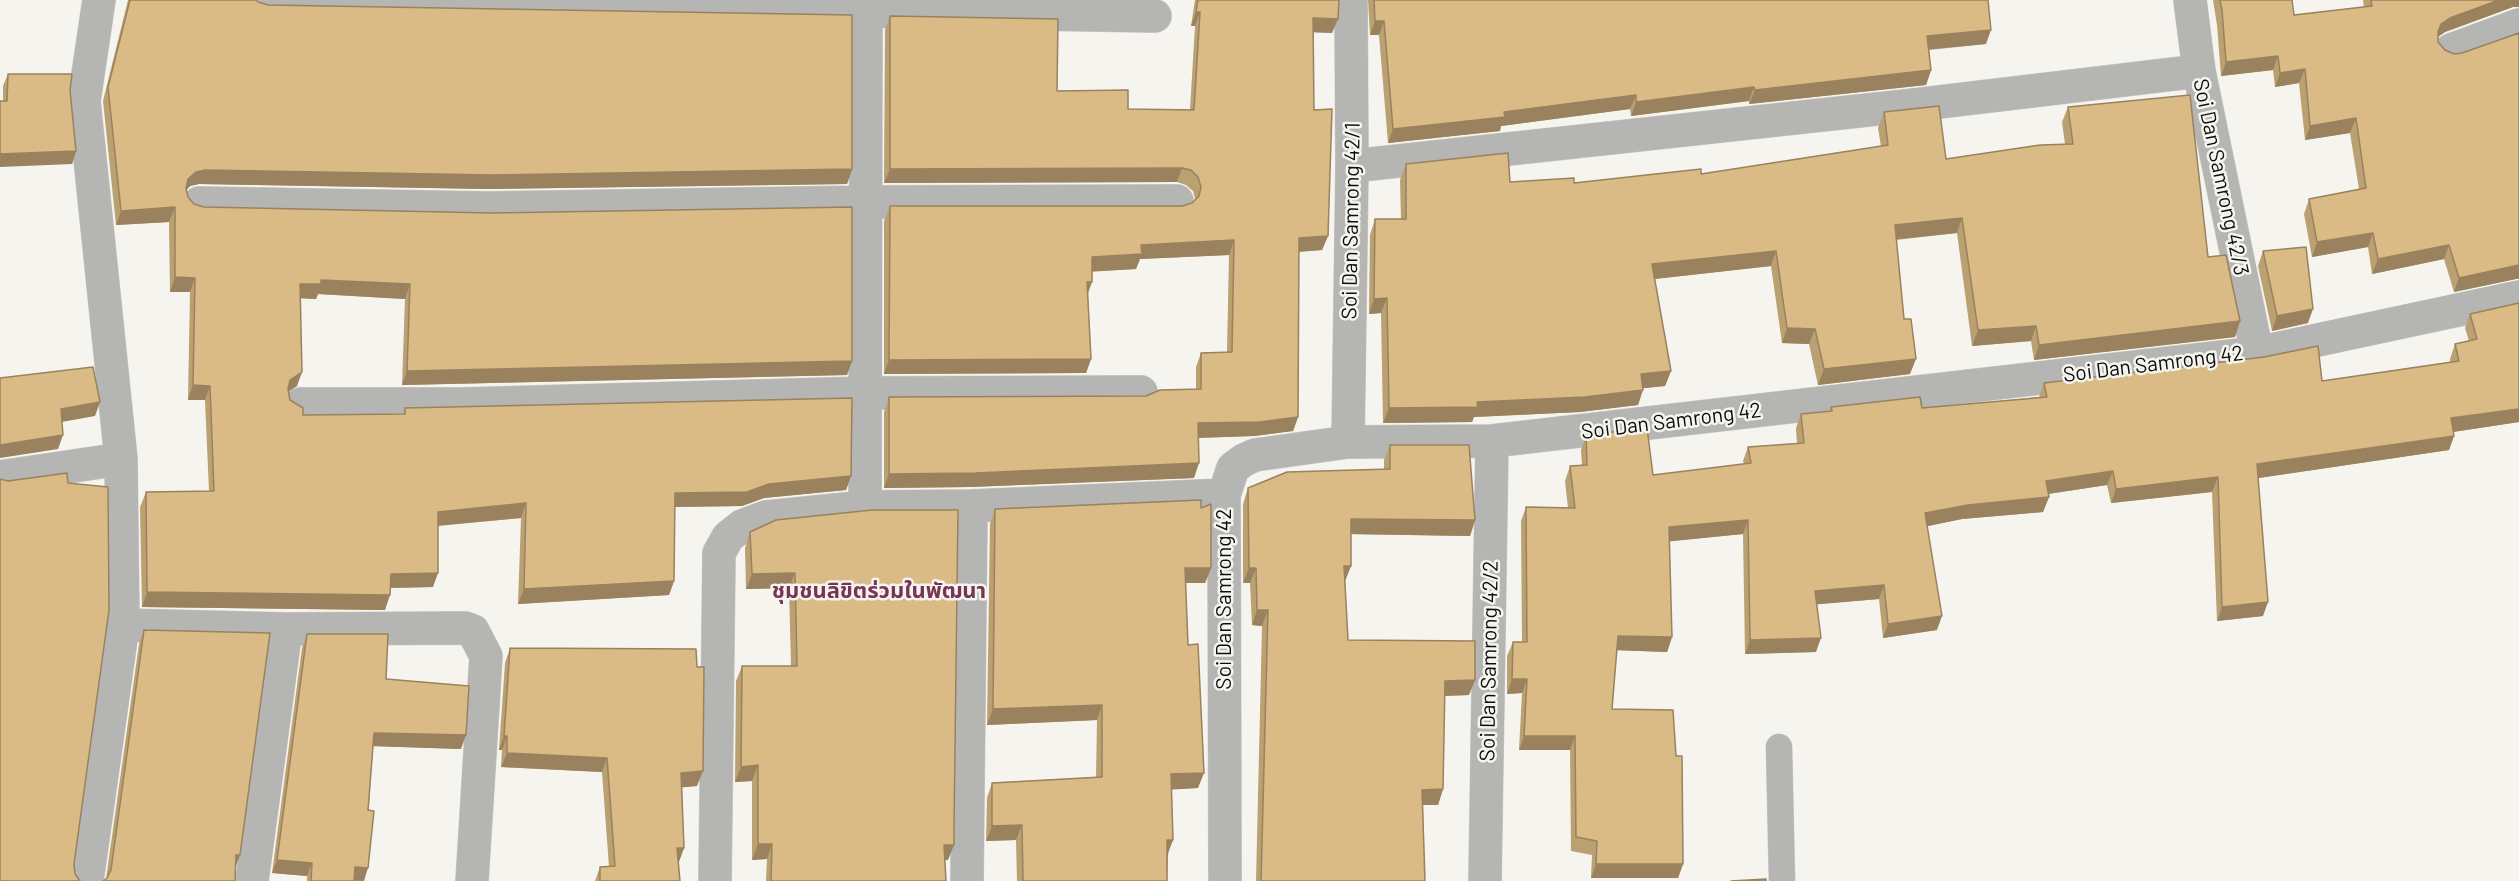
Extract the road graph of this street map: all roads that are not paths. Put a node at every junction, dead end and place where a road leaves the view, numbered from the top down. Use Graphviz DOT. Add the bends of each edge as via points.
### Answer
graph roads {
  1 [pos="99,0"];
  2 [pos="1350,0"];
  3 [pos="2190,0"];
  4 [pos="262,1"];
  5 [pos="866,6"];
  6 [pos="1155,16"];
  7 [pos="2519,25"];
  8 [pos="2451,50"];
  9 [pos="2199,70"];
  10 [pos="1352,166"];
  11 [pos="1177,201"];
  12 [pos="866,202"];
  13 [pos="200,203"];
  14 [pos="2519,297"];
  15 [pos="2257,352"];
  16 [pos="1141,392"];
  17 [pos="866,393"];
  18 [pos="301,404"];
  19 [pos="1492,441"];
  20 [pos="1348,442"];
  21 [pos="120,459"];
  22 [pos="0,477"];
  23 [pos="1224,495"];
  24 [pos="971,506"];
  25 [pos="865,507"];
  26 [pos="123,625"];
  27 [pos="286,629"];
  28 [pos="1779,747"];
  29 [pos="87,881"];
  30 [pos="252,881"];
  31 [pos="472,881"];
  32 [pos="715,881"];
  33 [pos="967,881"];
  34 [pos="1225,881"];
  35 [pos="1485,881"];
  36 [pos="1782,881"];
  1 -- 21 [label="street" via="84,101"];
  2 -- 10 [label="street, Soi Dan Samrong 42/1"];
  3 -- 9 [label="street, Soi Dan Samrong 42/3"];
  4 -- 5 [label="street"];
  5 -- 6 [label="street"];
  5 -- 12 [label="street"];
  7 -- 8 [label="street"];
  9 -- 10 [label="street"];
  9 -- 15 [label="street, Soi Dan Samrong 42/3"];
  10 -- 20 [label="street, Soi Dan Samrong 42/1"];
  11 -- 12 [label="street"];
  12 -- 13 [label="street" via="488,208"];
  12 -- 17 [label="street"];
  14 -- 15 [label="street, Soi Dan Samrong 42"];
  15 -- 19 [label="street, Soi Dan Samrong 42"];
  16 -- 17 [label="street"];
  17 -- 18 [label="street" via="462,404"];
  17 -- 25 [label="street"];
  19 -- 20 [label="street, Soi Dan Samrong 42"];
  19 -- 35 [label="street, Soi Dan Samrong 42/2"];
  20 -- 23 [label="street, Soi Dan Samrong 42" via="1255,455 1233,468"];
  21 -- 22 [label="street"];
  21 -- 26 [label="street"];
  23 -- 24 [label="street"];
  23 -- 34 [label="street, Soi Dan Samrong 42"];
  24 -- 25 [label="street"];
  24 -- 33 [label="street"];
  25 -- 32 [label="street" via="766,517 742,526 728,537 719,553"];
  26 -- 27 [label="street"];
  26 -- 29 [label="street"];
  27 -- 30 [label="street"];
  27 -- 31 [label="street" via="465,628 478,638 486,656"];
  28 -- 36 [label="lane"];
}
